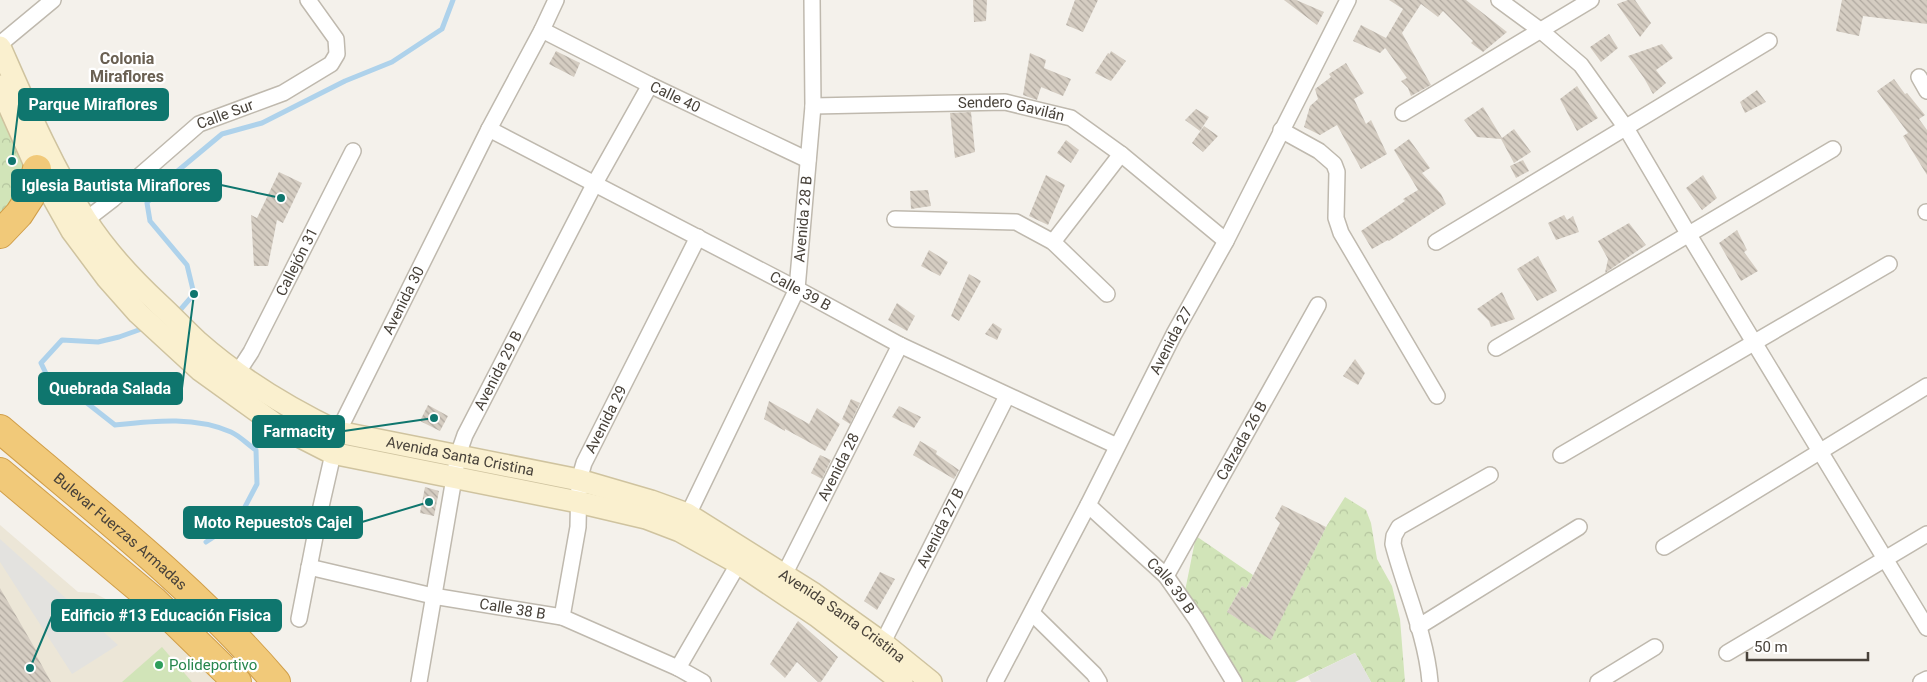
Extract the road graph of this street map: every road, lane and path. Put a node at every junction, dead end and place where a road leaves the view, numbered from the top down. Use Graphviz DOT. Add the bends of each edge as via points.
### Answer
graph roads {
  1 [pos="53,0"];
  2 [pos="308,0"];
  3 [pos="556,0"];
  4 [pos="812,0"];
  5 [pos="1348,0"];
  6 [pos="1499,0"];
  7 [pos="1591,0"];
  8 [pos="542,30"];
  9 [pos="1540,30"];
  10 [pos="1769,41"];
  11 [pos="0,46"];
  12 [pos="1919,77"];
  13 [pos="650,85"];
  14 [pos="0,86"];
  15 [pos="1927,91"];
  16 [pos="813,106"];
  17 [pos="1403,113"];
  18 [pos="1626,128"];
  19 [pos="489,129"];
  20 [pos="1281,130"];
  21 [pos="1833,149"];
  22 [pos="353,152"];
  23 [pos="1121,154"];
  24 [pos="808,160"];
  25 [pos="44,165"];
  26 [pos="595,183"];
  27 [pos="895,219"];
  28 [pos="79,226"];
  29 [pos="0,234"];
  30 [pos="1689,235"];
  31 [pos="698,237"];
  32 [pos="1226,241"];
  33 [pos="1053,242"];
  34 [pos="1436,242"];
  35 [pos="1889,264"];
  36 [pos="797,289"];
  37 [pos="1106,294"];
  38 [pos="1318,305"];
  39 [pos="1754,342"];
  40 [pos="900,345"];
  41 [pos="1496,348"];
  42 [pos="238,372"];
  43 [pos="1927,386"];
  44 [pos="1007,396"];
  45 [pos="1437,396"];
  46 [pos="0,429"];
  47 [pos="338,432"];
  48 [pos="1117,446"];
  49 [pos="1820,452"];
  50 [pos="332,453"];
  51 [pos="458,455"];
  52 [pos="1561,455"];
  53 [pos="0,472"];
  54 [pos="1490,475"];
  55 [pos="455,478"];
  56 [pos="579,480"];
  57 [pos="578,502"];
  58 [pos="1088,505"];
  59 [pos="684,522"];
  60 [pos="1579,527"];
  61 [pos="1927,534"];
  62 [pos="1664,547"];
  63 [pos="742,557"];
  64 [pos="1886,560"];
  65 [pos="309,567"];
  66 [pos="1166,576"];
  67 [pos="781,582"];
  68 [pos="433,596"];
  69 [pos="1033,614"];
  70 [pos="562,617"];
  71 [pos="299,619"];
  72 [pos="1418,627"];
  73 [pos="1927,628"];
  74 [pos="1656,647"];
  75 [pos="879,652"];
  76 [pos="1727,653"];
  77 [pos="678,668"];
  78 [pos="1927,678"];
  79 [pos="237,682"];
  80 [pos="276,682"];
  81 [pos="419,682"];
  82 [pos="703,682"];
  83 [pos="902,682"];
  84 [pos="931,682"];
  85 [pos="995,682"];
  86 [pos="1100,682"];
  87 [pos="1234,682"];
  88 [pos="1430,682"];
  89 [pos="1598,682"];
  90 [pos="1921,682"];
  1 -- 11 [label="street"];
  2 -- 28 [label="street, Calle Sur" via="336,39 337,54 331,64 283,93 199,124"];
  3 -- 8 [label="street, Avenida 30"];
  4 -- 16 [label="street, Avenida 28 B"];
  5 -- 20 [label="street, Avenida 27"];
  6 -- 9 [label="street"];
  7 -- 9 [label="street"];
  8 -- 13 [label="street, Calle 40"];
  8 -- 19 [label="street, Avenida 30"];
  9 -- 17 [label="street"];
  9 -- 18 [label="street" via="1581,65"];
  10 -- 18 [label="street"];
  11 -- 25 [label="street, Avenida Santa Cristina"];
  12 -- 15 [label="street"];
  13 -- 24 [label="street, Calle 40"];
  13 -- 26 [label="street, Avenida 29 B"];
  14 -- 25 [label="street, Avenida Santa Cristina"];
  16 -- 23 [label="street, Sendero Gavilán" via="1005,102 1071,118"];
  16 -- 24 [label="street, Avenida 28 B"];
  18 -- 30 [label="street"];
  18 -- 34 [label="street"];
  19 -- 26 [label="street, Calle 39 B"];
  19 -- 47 [label="street, Avenida 30"];
  20 -- 32 [label="street, Avenida 27"];
  20 -- 45 [label="street" via="1319,151 1334,164 1337,172 1336,218 1341,233"];
  21 -- 30 [label="street"];
  22 -- 42 [label="street, Callejón 31"];
  23 -- 32 [label="street, Sendero Gavilán"];
  23 -- 33 [label="street"];
  24 -- 36 [label="street, Avenida 28 B"];
  25 -- 28 [label="street, Avenida Santa Cristina"];
  25 -- 29 [label="highway" via="30,197"];
  26 -- 31 [label="street, Calle 39 B"];
  26 -- 51 [label="street, Avenida 29 B" via="465,435"];
  27 -- 33 [label="street" via="1016,222"];
  28 -- 42 [label="street, Avenida Santa Cristina" via="200,343"];
  28 -- 50 [label="street, Avenida Santa Cristina" via="107,278 161,335 200,370 275,424"];
  30 -- 39 [label="street"];
  30 -- 41 [label="street"];
  31 -- 36 [label="street, Calle 39 B"];
  31 -- 56 [label="street, Avenida 29" via="584,463"];
  32 -- 48 [label="street, Avenida 27"];
  33 -- 37 [label="street"];
  35 -- 39 [label="street"];
  36 -- 40 [label="street, Calle 39 B"];
  36 -- 59 [label="street, Avenida 28 B"];
  38 -- 66 [label="street, Calzada 26 B"];
  39 -- 49 [label="street"];
  39 -- 52 [label="street"];
  40 -- 44 [label="street, Calle 39 B"];
  40 -- 67 [label="street, Avenida 28"];
  42 -- 47 [label="street, Avenida Santa Cristina" via="304,416"];
  43 -- 49 [label="street"];
  44 -- 48 [label="street, Calle 39 B"];
  44 -- 75 [label="street, Avenida 27 B"];
  46 -- 80 [label="highway, Bulevar Fuerzas Armadas" via="191,593"];
  47 -- 50 [label="street, Avenida 30"];
  47 -- 51 [label="street, Avenida Santa Cristina"];
  48 -- 58 [label="street, Avenida 27"];
  49 -- 62 [label="street"];
  49 -- 64 [label="street"];
  50 -- 55 [label="street, Avenida Santa Cristina"];
  50 -- 65 [label="street, Avenida 30"];
  51 -- 55 [label="street, Avenida 29 B"];
  51 -- 56 [label="street, Avenida Santa Cristina"];
  53 -- 79 [label="highway, Bulevar Fuerzas Armadas" via="154,602"];
  54 -- 72 [label="street" via="1399,528 1394,536 1392,544"];
  55 -- 57 [label="street, Avenida Santa Cristina"];
  55 -- 68 [label="street, Avenida 29 B"];
  56 -- 57 [label="street, Avenida 29"];
  56 -- 59 [label="street, Avenida Santa Cristina" via="651,501"];
  57 -- 59 [label="street, Avenida Santa Cristina" via="646,518"];
  57 -- 70 [label="street, Avenida 29" via="578,527"];
  58 -- 66 [label="street, Calle 39 B"];
  58 -- 69 [label="street, Avenida 27"];
  59 -- 63 [label="street, Avenida Santa Cristina"];
  60 -- 72 [label="street"];
  61 -- 64 [label="street"];
  63 -- 67 [label="street, Avenida Santa Cristina"];
  63 -- 77 [label="street"];
  64 -- 73 [label="street"];
  64 -- 76 [label="street"];
  65 -- 68 [label="street, Calle 38 B"];
  65 -- 71 [label="street, Avenida 30"];
  66 -- 87 [label="street, Calle 39 B"];
  67 -- 75 [label="street, Avenida Santa Cristina" via="817,616"];
  68 -- 70 [label="street, Calle 38 B"];
  68 -- 81 [label="street, Avenida 29 B"];
  69 -- 85 [label="street, Avenida 27"];
  69 -- 86 [label="street"];
  70 -- 77 [label="street, Calle 38 B"];
  72 -- 88 [label="street"];
  74 -- 89 [label="street"];
  75 -- 83 [label="street, Avenida Santa Cristina"];
  75 -- 84 [label="street, Avenida Santa Cristina"];
  77 -- 82 [label="street, Calle 38 B"];
  78 -- 90 [label="street"];
}
